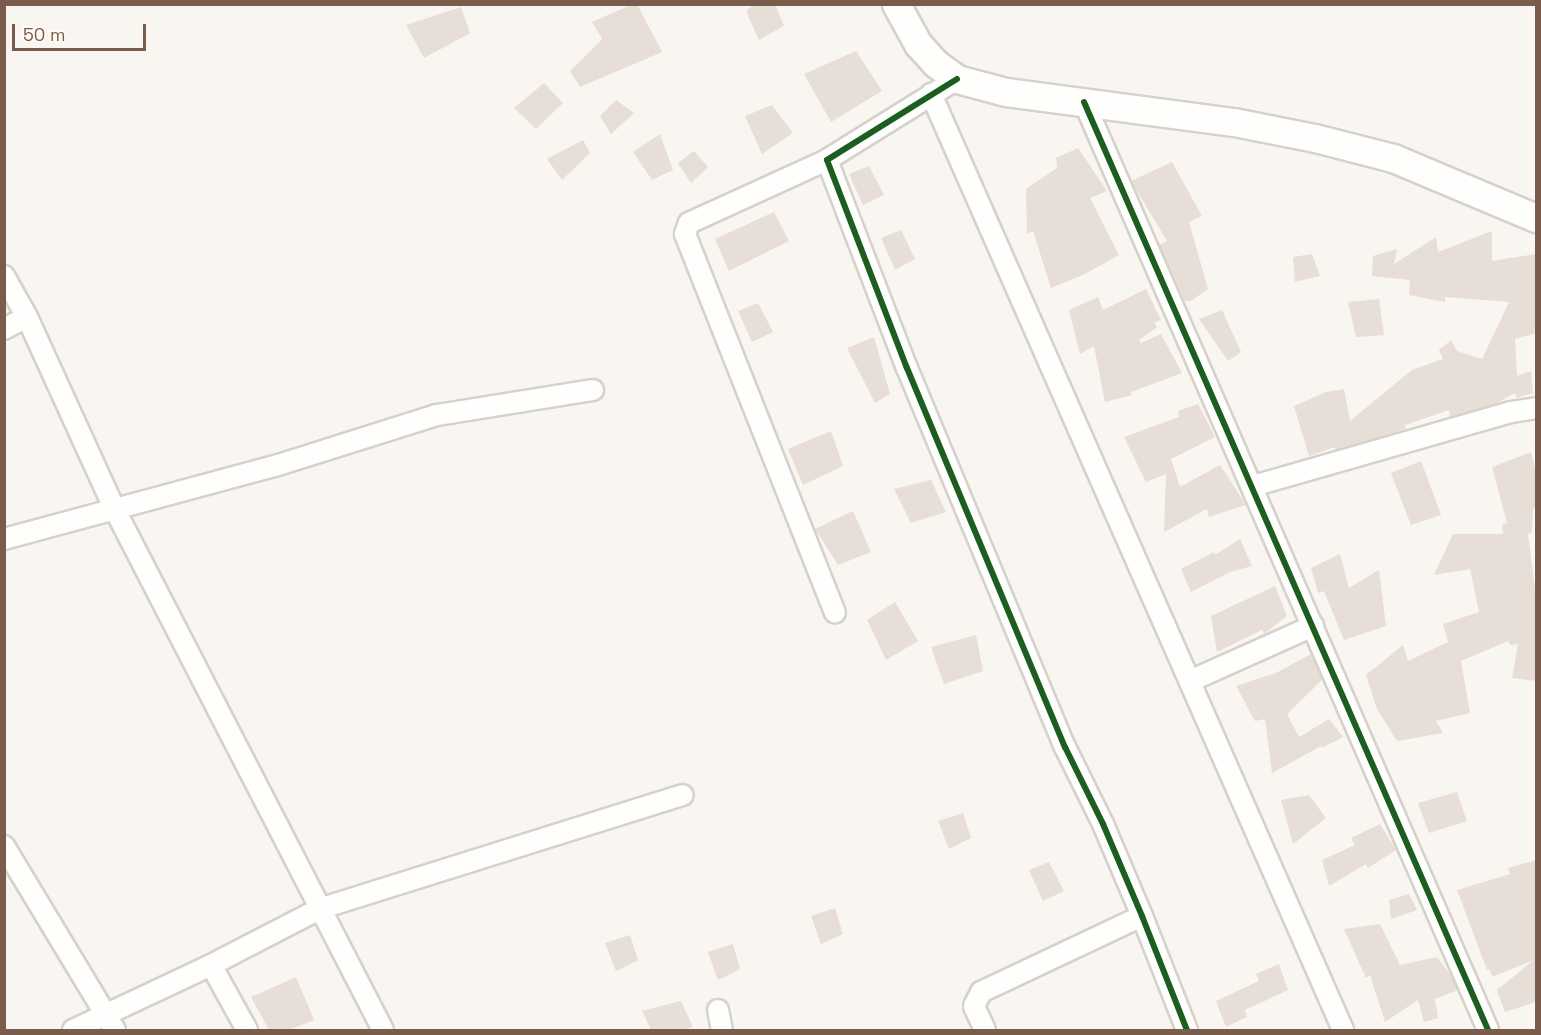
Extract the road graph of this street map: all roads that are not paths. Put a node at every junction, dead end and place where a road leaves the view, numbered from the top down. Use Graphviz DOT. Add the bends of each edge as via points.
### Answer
graph roads {
  1 [pos="896,4"];
  2 [pos="957,79"];
  3 [pos="931,94"];
  4 [pos="1084,102"];
  5 [pos="828,160"];
  6 [pos="1536,219"];
  7 [pos="4,276"];
  8 [pos="27,317"];
  9 [pos="4,328"];
  10 [pos="593,390"];
  11 [pos="1536,408"];
  12 [pos="1253,486"];
  13 [pos="114,508"];
  14 [pos="4,539"];
  15 [pos="835,612"];
  16 [pos="1313,626"];
  17 [pos="1190,681"];
  18 [pos="683,795"];
  19 [pos="4,846"];
  20 [pos="319,909"];
  21 [pos="1142,916"];
  22 [pos="211,965"];
  23 [pos="718,1010"];
  24 [pos="111,1022"];
  25 [pos="73,1030"];
  26 [pos="247,1030"];
  27 [pos="382,1030"];
  28 [pos="722,1030"];
  29 [pos="986,1030"];
  30 [pos="1187,1030"];
  31 [pos="1343,1030"];
  32 [pos="1488,1030"];
  1 -- 2 [label="main road" via="918,44"];
  2 -- 3 [label="street"];
  2 -- 4 [label="main road" via="1006,92"];
  3 -- 5 [label="street"];
  3 -- 17 [label="street"];
  4 -- 6 [label="main road" via="1234,122 1371,152 1460,184"];
  4 -- 12 [label="street"];
  5 -- 15 [label="street" via="689,223 685,234"];
  5 -- 21 [label="street" via="907,368 988,564"];
  7 -- 8 [label="street"];
  8 -- 9 [label="street"];
  8 -- 13 [label="street"];
  10 -- 13 [label="street" via="437,415 275,466"];
  11 -- 12 [label="street"];
  12 -- 16 [label="street"];
  13 -- 14 [label="street"];
  13 -- 20 [label="street"];
  16 -- 17 [label="street"];
  16 -- 32 [label="street"];
  17 -- 31 [label="street"];
  18 -- 20 [label="street"];
  19 -- 24 [label="street"];
  20 -- 22 [label="street"];
  20 -- 27 [label="street"];
  21 -- 29 [label="street" via="981,992 974,1006"];
  21 -- 30 [label="street"];
  22 -- 24 [label="street"];
  22 -- 26 [label="street"];
  23 -- 28 [label="street"];
  24 -- 25 [label="street"];
}
